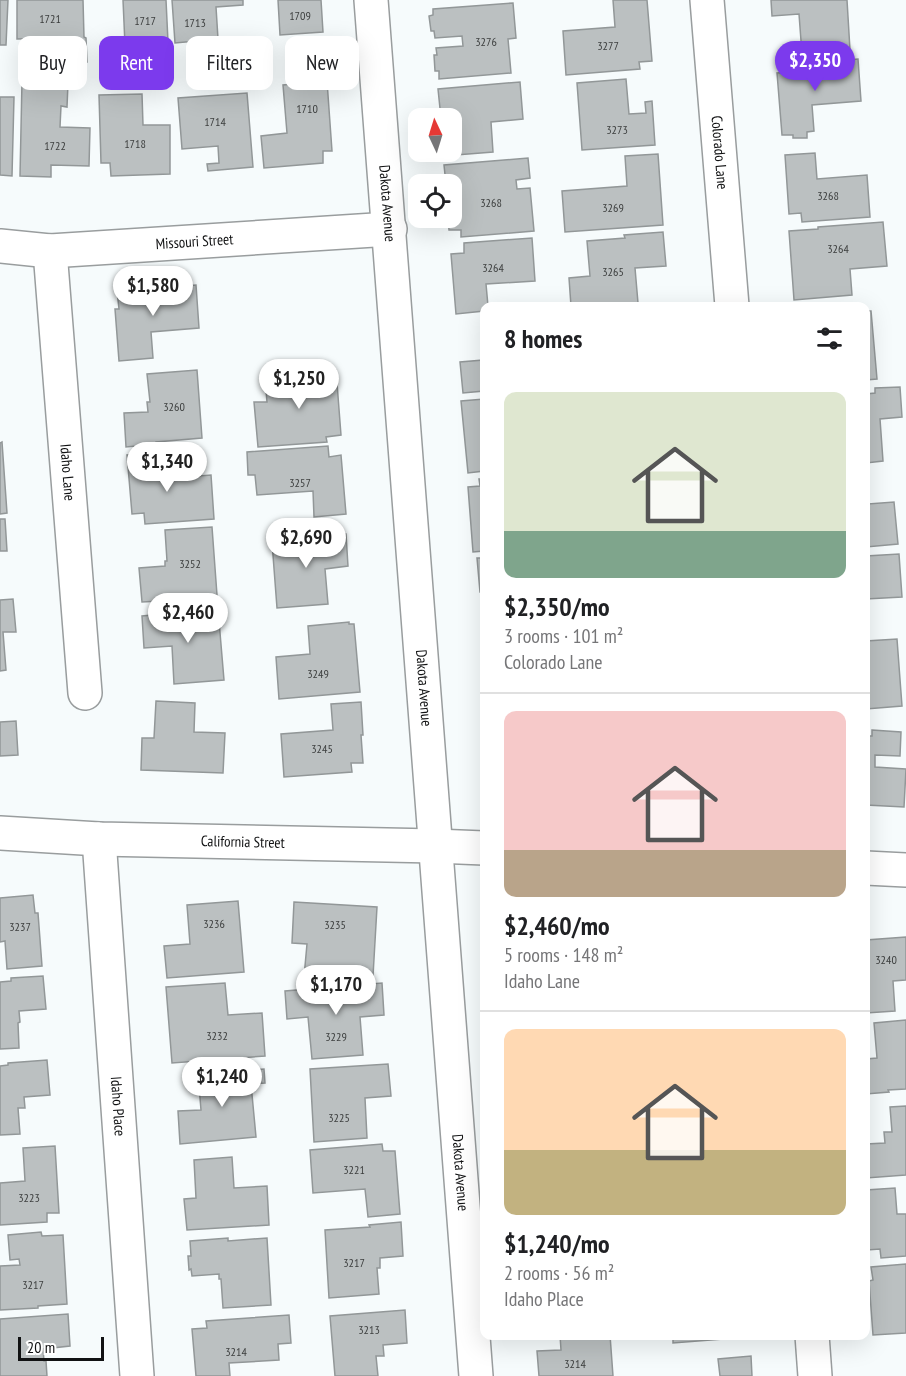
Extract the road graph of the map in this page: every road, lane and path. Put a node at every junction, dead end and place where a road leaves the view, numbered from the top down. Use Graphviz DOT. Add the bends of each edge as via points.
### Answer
graph roads {
  1 [pos="371,0"];
  2 [pos="706,0"];
  3 [pos="390,230"];
  4 [pos="0,246"];
  5 [pos="50,251"];
  6 [pos="732,302"];
  7 [pos="85,693"];
  8 [pos="0,833"];
  9 [pos="99,839"];
  10 [pos="435,846"];
  11 [pos="480,848"];
  12 [pos="870,868"];
  13 [pos="906,870"];
  14 [pos="812,1340"];
  15 [pos="137,1376"];
  16 [pos="476,1376"];
  17 [pos="815,1376"];
  1 -- 3 [label="street, Dakota Avenue"];
  2 -- 6 [label="street, Colorado Lane"];
  3 -- 5 [label="street, Missouri Street"];
  3 -- 10 [label="street, Dakota Avenue"];
  4 -- 5 [label="street, Missouri Street"];
  5 -- 7 [label="street, Idaho Lane"];
  8 -- 9 [label="street, California Street"];
  9 -- 10 [label="street, California Street"];
  9 -- 15 [label="street, Idaho Place"];
  10 -- 11 [label="street, California Street"];
  10 -- 16 [label="street, Dakota Avenue"];
  12 -- 13 [label="street"];
  14 -- 17 [label="street"];
}
